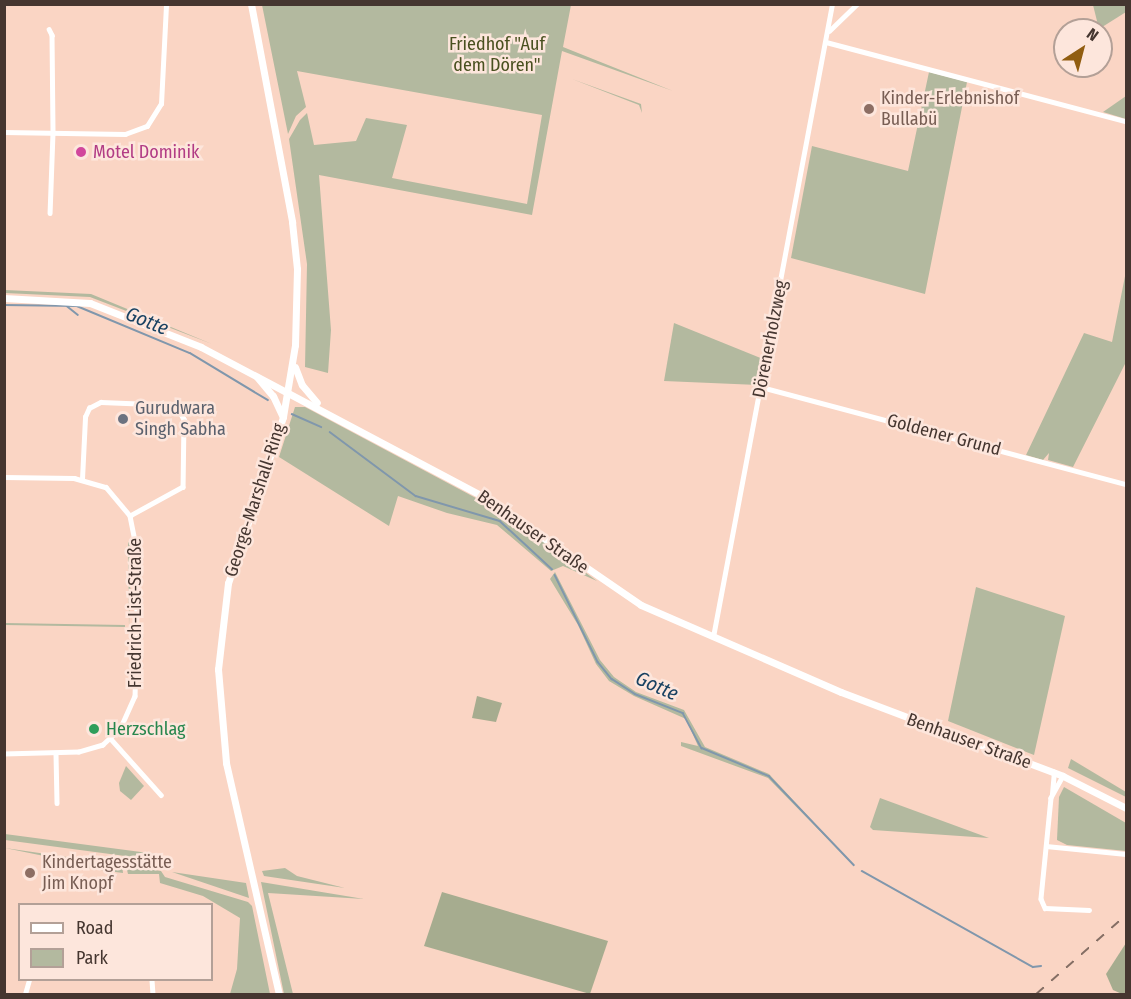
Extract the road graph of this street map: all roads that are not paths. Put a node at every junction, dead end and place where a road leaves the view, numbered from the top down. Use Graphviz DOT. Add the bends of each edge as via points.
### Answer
graph roads {
  1 [pos="166,4"];
  2 [pos="251,4"];
  3 [pos="832,4"];
  4 [pos="856,4"];
  5 [pos="49,29"];
  6 [pos="829,31"];
  7 [pos="826,42"];
  8 [pos="1126,121"];
  9 [pos="4,132"];
  10 [pos="53,133"];
  11 [pos="50,213"];
  12 [pos="4,298"];
  13 [pos="294,365"];
  14 [pos="254,373"];
  15 [pos="761,387"];
  16 [pos="289,392"];
  17 [pos="323,410"];
  18 [pos="283,417"];
  19 [pos="4,477"];
  20 [pos="82,479"];
  21 [pos="1126,484"];
  22 [pos="130,516"];
  23 [pos="713,637"];
  24 [pos="111,740"];
  25 [pos="4,754"];
  26 [pos="56,754"];
  27 [pos="1054,772"];
  28 [pos="1063,776"];
  29 [pos="1052,794"];
  30 [pos="161,795"];
  31 [pos="57,803"];
  32 [pos="1123,806"];
  33 [pos="1046,846"];
  34 [pos="1126,854"];
  35 [pos="1089,910"];
  36 [pos="279,994"];
  1 -- 10 [label="street" via="161,104 153,121 140,131 125,134"];
  2 -- 13 [label="main road, George-Marshall-Ring" via="292,222 297,268"];
  3 -- 6 [label="street, Dörenerholzweg"];
  4 -- 6 [label="street, Dörenerholzweg"];
  5 -- 10 [label="street"];
  6 -- 7 [label="street, Dörenerholzweg"];
  7 -- 8 [label="street"];
  7 -- 15 [label="street, Dörenerholzweg"];
  9 -- 10 [label="street"];
  10 -- 11 [label="street"];
  12 -- 14 [label="main road, Benhauser Straße" via="90,303 181,338"];
  13 -- 16 [label="main road, George-Marshall-Ring"];
  13 -- 17 [label="main road" via="302,386"];
  14 -- 16 [label="main road, Benhauser Straße"];
  14 -- 18 [label="main road" via="271,392"];
  15 -- 21 [label="street, Goldener Grund"];
  15 -- 23 [label="street, Dörenerholzweg"];
  16 -- 17 [label="main road, Benhauser Straße"];
  16 -- 18 [label="main road, George-Marshall-Ring"];
  17 -- 23 [label="main road, Benhauser Straße" via="509,511 619,591"];
  18 -- 36 [label="main road, George-Marshall-Ring" via="228,583 218,659 222,738"];
  19 -- 20 [label="street, Friedrich-List-Straße"];
  20 -- 22 [label="street, Friedrich-List-Straße" via="106,487"];
  20 -- 22 [label="street, Friedrich-List-Straße" via="85,417 89,408 102,402 175,405 184,419 183,487"];
  22 -- 24 [label="street, Friedrich-List-Straße" via="138,555 135,696 130,715"];
  23 -- 27 [label="main road, Benhauser Straße" via="899,715"];
  24 -- 26 [label="street" via="91,749"];
  24 -- 30 [label="street"];
  25 -- 26 [label="street"];
  26 -- 31 [label="street"];
  27 -- 28 [label="main road, Benhauser Straße"];
  27 -- 29 [label="street"];
  28 -- 29 [label="street"];
  28 -- 32 [label="main road, Benhauser Straße"];
  29 -- 33 [label="street"];
  33 -- 34 [label="street"];
  33 -- 35 [label="street" via="1041,899 1045,908"];
}
